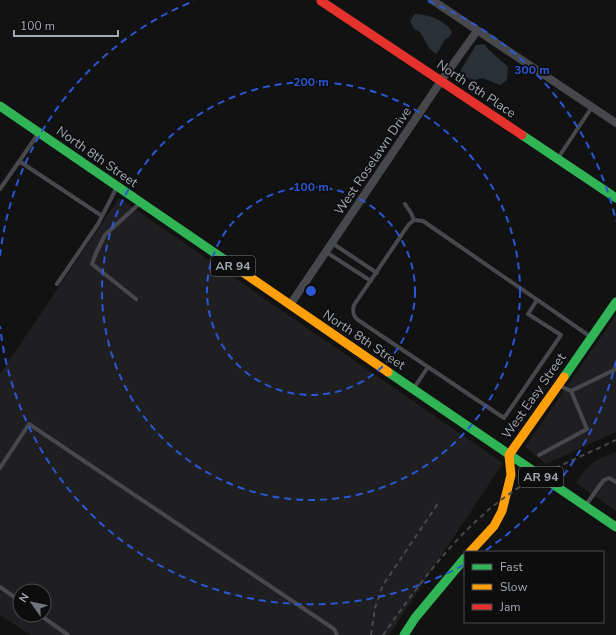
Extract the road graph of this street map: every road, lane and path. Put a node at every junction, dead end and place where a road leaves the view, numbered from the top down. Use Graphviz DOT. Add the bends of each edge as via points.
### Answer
graph roads {
  1 [pos="432,0"];
  2 [pos="321,1"];
  3 [pos="477,31"];
  4 [pos="441,81"];
  5 [pos="0,106"];
  6 [pos="592,107"];
  7 [pos="616,123"];
  8 [pos="39,132"];
  9 [pos="557,159"];
  10 [pos="19,161"];
  11 [pos="118,186"];
  12 [pos="0,189"];
  13 [pos="616,198"];
  14 [pos="141,203"];
  15 [pos="405,204"];
  16 [pos="102,216"];
  17 [pos="414,220"];
  18 [pos="332,243"];
  19 [pos="326,252"];
  20 [pos="377,273"];
  21 [pos="371,281"];
  22 [pos="57,284"];
  23 [pos="136,299"];
  24 [pos="537,300"];
  25 [pos="290,305"];
  26 [pos="615,305"];
  27 [pos="591,338"];
  28 [pos="428,367"];
  29 [pos="616,368"];
  30 [pos="558,385"];
  31 [pos="413,389"];
  32 [pos="571,391"];
  33 [pos="509,455"];
  34 [pos="539,455"];
  35 [pos="0,468"];
  36 [pos="616,482"];
  37 [pos="585,506"];
  38 [pos="616,527"];
  39 [pos="471,551"];
  40 [pos="464,559"];
  41 [pos="0,587"];
  42 [pos="12,595"];
  43 [pos="51,623"];
  44 [pos="68,635"];
  45 [pos="337,635"];
  46 [pos="404,635"];
  1 -- 3 [label="street"];
  2 -- 4 [label="street, North 6th Place"];
  3 -- 4 [label="street, West Roselawn Drive"];
  3 -- 6 [label="street"];
  4 -- 9 [label="street, North 6th Place"];
  4 -- 18 [label="street, West Roselawn Drive"];
  5 -- 8 [label="street, North 8th Street / AR 94"];
  6 -- 7 [label="street"];
  6 -- 9 [label="lane"];
  8 -- 10 [label="lane"];
  8 -- 11 [label="street, North 8th Street / AR 94"];
  9 -- 13 [label="street, North 6th Place"];
  10 -- 12 [label="lane"];
  10 -- 16 [label="lane"];
  11 -- 14 [label="street, North 8th Street / AR 94"];
  11 -- 16 [label="lane"];
  14 -- 23 [label="lane" via="105,235 92,264"];
  14 -- 25 [label="street, North 8th Street / AR 94"];
  15 -- 17 [label="lane"];
  16 -- 22 [label="lane"];
  17 -- 20 [label="lane"];
  17 -- 24 [label="lane" via="422,221"];
  18 -- 19 [label="street, West Roselawn Drive"];
  18 -- 20 [label="lane"];
  19 -- 21 [label="lane"];
  19 -- 25 [label="street, West Roselawn Drive"];
  20 -- 21 [label="lane"];
  21 -- 28 [label="lane" via="354,305 355,318"];
  24 -- 27 [label="lane"];
  24 -- 28 [label="lane" via="528,314 561,335 504,418"];
  25 -- 31 [label="street, North 8th Street / AR 94"];
  26 -- 27 [label="street, West Easy Street"];
  27 -- 30 [label="street, West Easy Street"];
  28 -- 31 [label="lane"];
  29 -- 32 [label="lane"];
  30 -- 32 [label="lane"];
  30 -- 33 [label="street, West Easy Street"];
  31 -- 33 [label="street, North 8th Street / AR 94"];
  32 -- 34 [label="lane" via="586,429"];
  33 -- 37 [label="street, North 8th Street / AR 94"];
  33 -- 39 [label="street, West Easy Street" via="511,475 502,511 494,526"];
  35 -- 45 [label="lane" via="28,424 334,629"];
  36 -- 37 [label="lane" via="610,478 604,480"];
  37 -- 38 [label="street, North 8th Street / AR 94"];
  40 -- 46 [label="street"];
  41 -- 42 [label="lane"];
  43 -- 44 [label="lane"];
}
